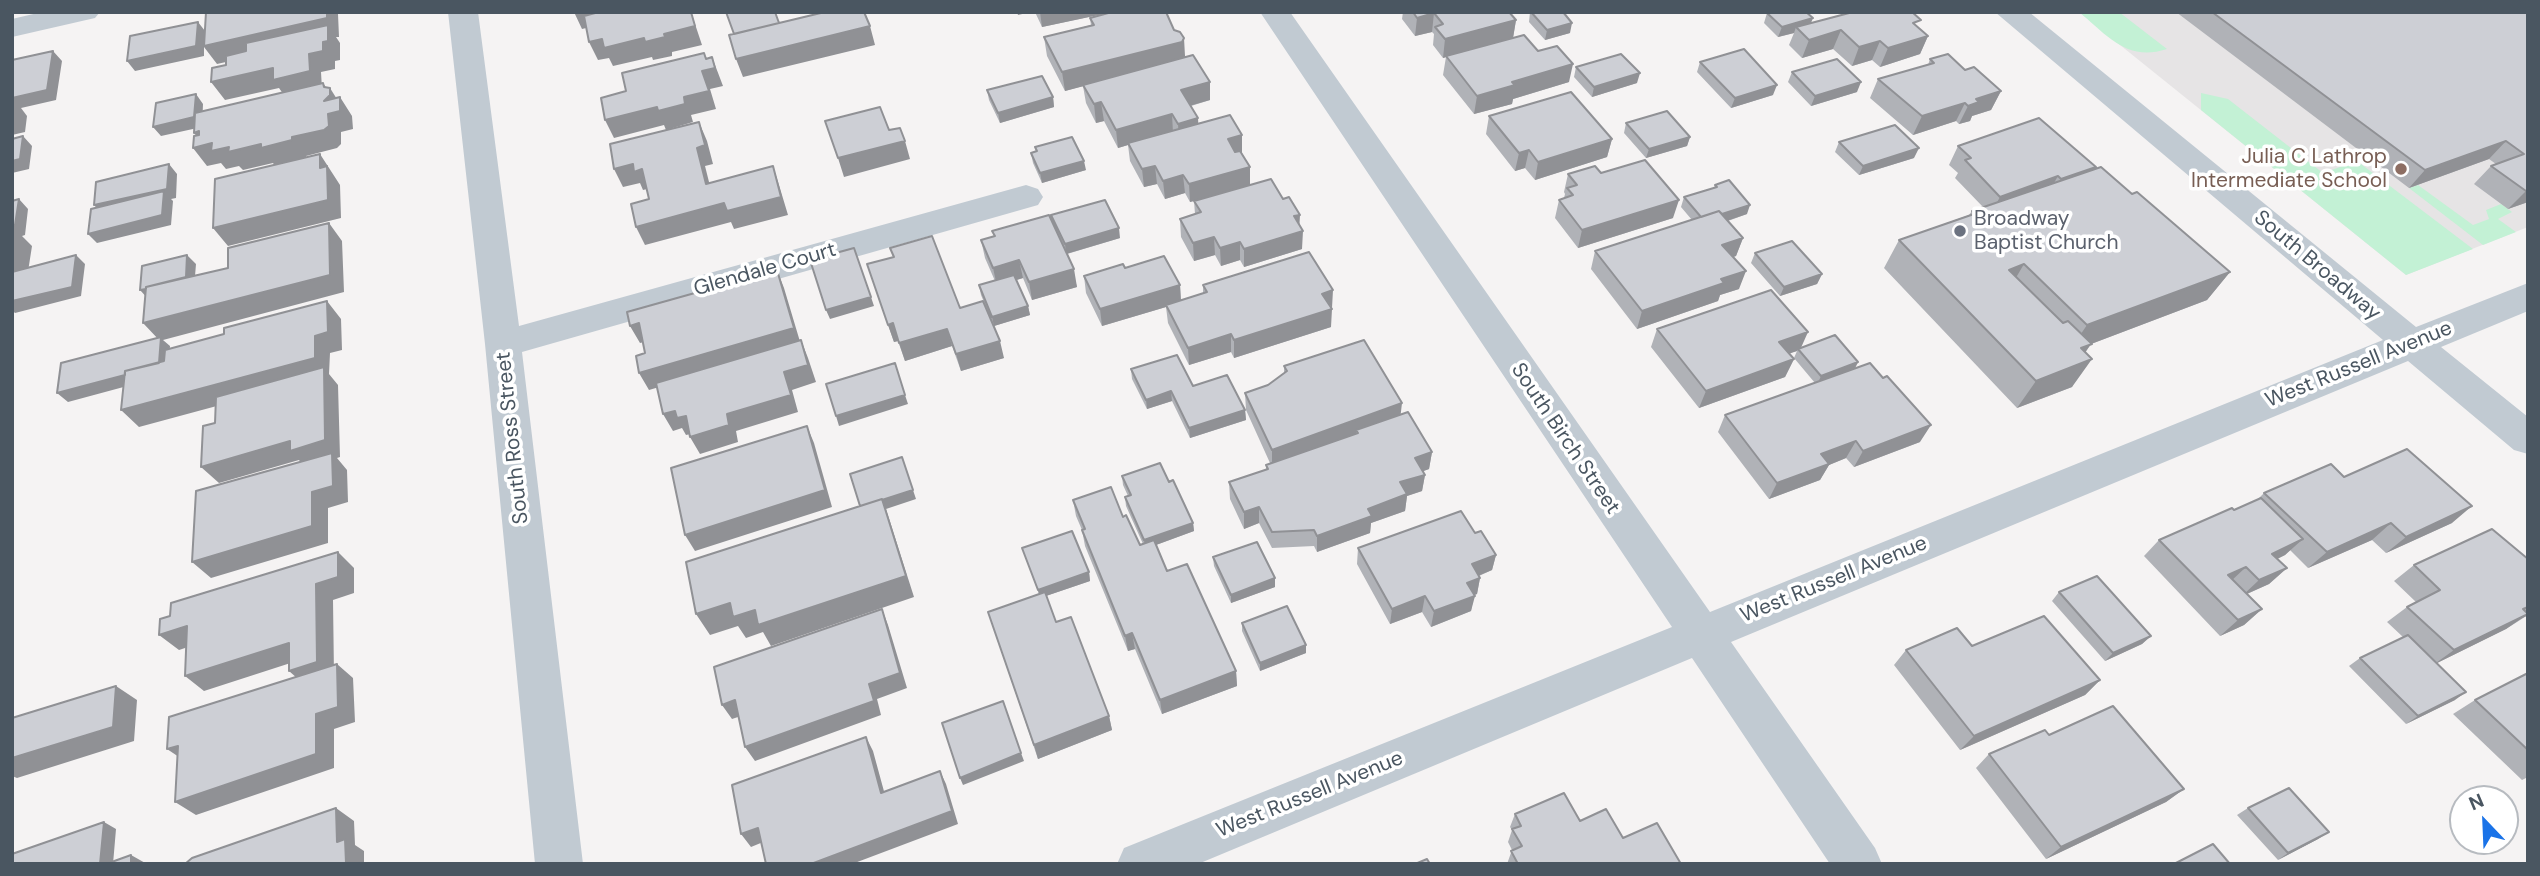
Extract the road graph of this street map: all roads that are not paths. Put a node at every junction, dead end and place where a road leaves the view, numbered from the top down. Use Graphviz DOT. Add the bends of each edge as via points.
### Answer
graph roads {
  1 [pos="85,12"];
  2 [pos="463,12"];
  3 [pos="1275,12"];
  4 [pos="2010,12"];
  5 [pos="12,28"];
  6 [pos="1026,197"];
  7 [pos="2528,296"];
  8 [pos="503,344"];
  9 [pos="2411,344"];
  10 [pos="2528,439"];
  11 [pos="1699,635"];
  12 [pos="559,864"];
  13 [pos="1141,864"];
  14 [pos="1858,864"];
  1 -- 5 [label="street"];
  2 -- 8 [label="street, South Ross Street"];
  3 -- 11 [label="street, South Birch Street"];
  4 -- 9 [label="street, South Broadway"];
  6 -- 8 [label="street, Glendale Court"];
  7 -- 9 [label="street, West Russell Avenue"];
  8 -- 12 [label="street, South Ross Street"];
  9 -- 10 [label="street, South Broadway"];
  9 -- 11 [label="street, West Russell Avenue"];
  11 -- 13 [label="street, West Russell Avenue"];
  11 -- 14 [label="street, South Birch Street"];
}
